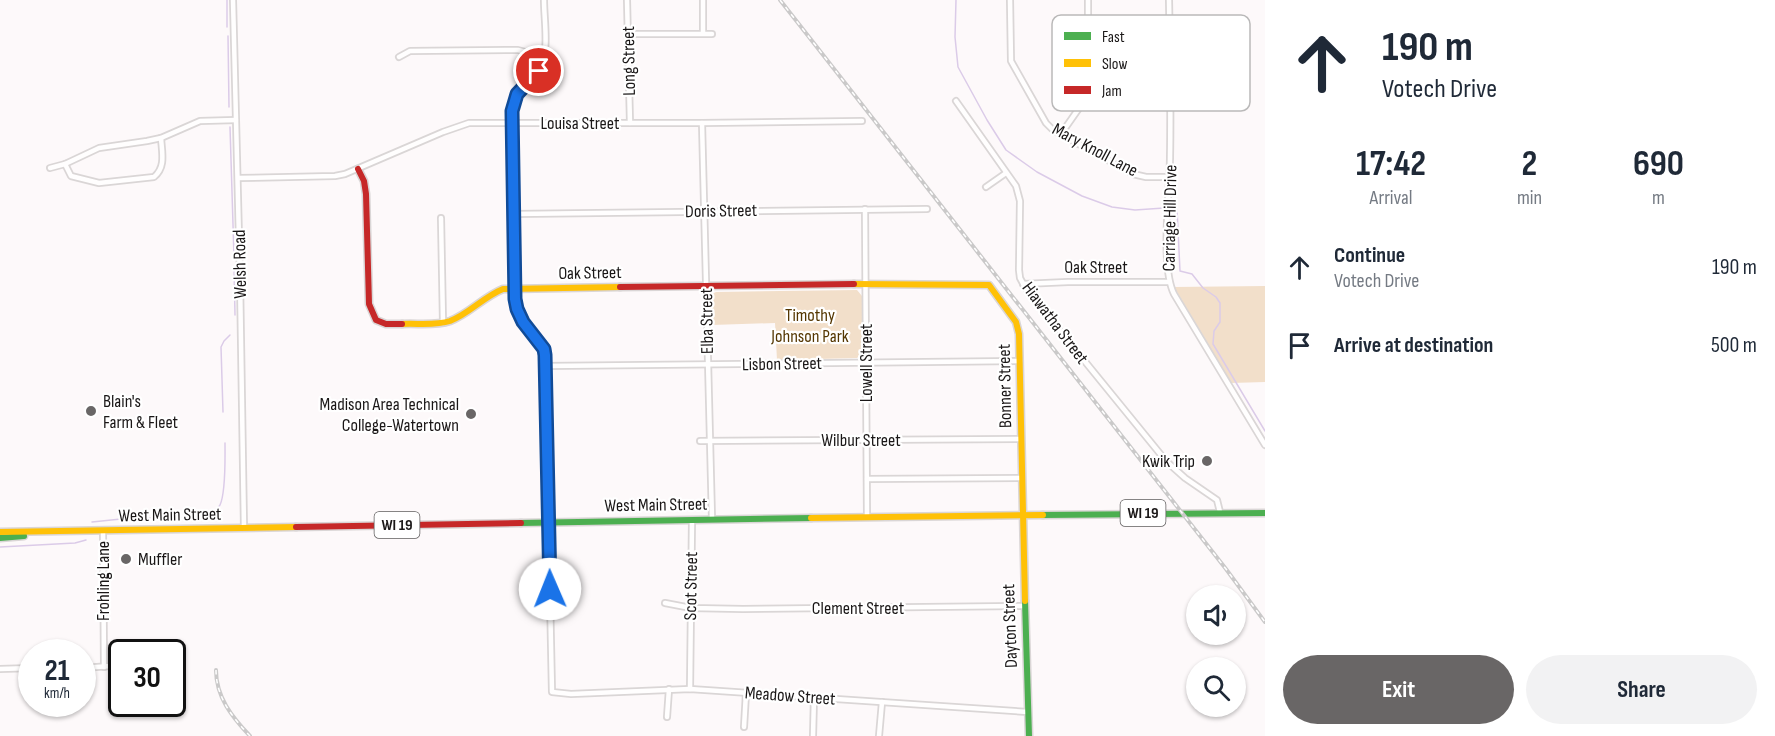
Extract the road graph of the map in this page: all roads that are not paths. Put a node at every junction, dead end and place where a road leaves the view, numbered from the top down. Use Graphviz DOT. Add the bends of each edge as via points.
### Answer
graph roads {
  1 [pos="233,0"];
  2 [pos="544,0"];
  3 [pos="627,0"];
  4 [pos="703,0"];
  5 [pos="1010,0"];
  6 [pos="1169,0"];
  7 [pos="1169,15"];
  8 [pos="703,33"];
  9 [pos="712,33"];
  10 [pos="628,34"];
  11 [pos="399,57"];
  12 [pos="544,57"];
  13 [pos="956,101"];
  14 [pos="1077,111"];
  15 [pos="1170,111"];
  16 [pos="236,120"];
  17 [pos="862,121"];
  18 [pos="512,123"];
  19 [pos="630,123"];
  20 [pos="702,123"];
  21 [pos="1062,134"];
  22 [pos="161,138"];
  23 [pos="65,164"];
  24 [pos="50,168"];
  25 [pos="358,169"];
  26 [pos="1006,173"];
  27 [pos="1170,177"];
  28 [pos="238,178"];
  29 [pos="987,188"];
  30 [pos="865,209"];
  31 [pos="927,209"];
  32 [pos="704,211"];
  33 [pos="514,213"];
  34 [pos="441,218"];
  35 [pos="1169,282"];
  36 [pos="866,284"];
  37 [pos="970,284"];
  38 [pos="1023,284"];
  39 [pos="706,287"];
  40 [pos="516,289"];
  41 [pos="443,323"];
  42 [pos="1020,361"];
  43 [pos="866,362"];
  44 [pos="708,365"];
  45 [pos="545,366"];
  46 [pos="1021,439"];
  47 [pos="867,440"];
  48 [pos="700,441"];
  49 [pos="710,441"];
  50 [pos="1265,445"];
  51 [pos="1022,478"];
  52 [pos="867,479"];
  53 [pos="1220,512"];
  54 [pos="1265,513"];
  55 [pos="1022,515"];
  56 [pos="867,517"];
  57 [pos="712,519"];
  58 [pos="692,520"];
  59 [pos="550,522"];
  60 [pos="244,528"];
  61 [pos="103,531"];
  62 [pos="0,532"];
  63 [pos="47,532"];
  64 [pos="0,538"];
  65 [pos="664,603"];
  66 [pos="1024,606"];
  67 [pos="692,608"];
  68 [pos="108,666"];
  69 [pos="96,667"];
  70 [pos="104,667"];
  71 [pos="18,668"];
  72 [pos="0,669"];
  73 [pos="669,689"];
  74 [pos="690,689"];
  75 [pos="746,693"];
  76 [pos="814,697"];
  77 [pos="882,702"];
  78 [pos="1028,712"];
  79 [pos="667,717"];
  80 [pos="744,727"];
  81 [pos="813,736"];
  82 [pos="879,736"];
  83 [pos="1029,736"];
  1 -- 16 [label="street, Welsh Road"];
  2 -- 12 [label="street"];
  3 -- 10 [label="street, Long Street"];
  4 -- 8 [label="street"];
  5 -- 21 [label="street, Mary Knoll Lane" via="1013,67 1046,123"];
  6 -- 7 [label="street, Carriage Hill Drive"];
  8 -- 9 [label="street"];
  8 -- 10 [label="street"];
  10 -- 19 [label="street, Long Street"];
  11 -- 12 [label="street" via="410,51 518,50"];
  12 -- 18 [label="street" via="535,77 517,94"];
  13 -- 26 [label="street, Hiawatha Street"];
  14 -- 21 [label="street"];
  15 -- 27 [label="street, Carriage Hill Drive"];
  16 -- 22 [label="street" via="200,121"];
  16 -- 28 [label="street, Welsh Road"];
  17 -- 20 [label="street, Louisa Street"];
  18 -- 19 [label="street, Louisa Street"];
  18 -- 25 [label="street, Louisa Street" via="457,126"];
  18 -- 33 [label="street"];
  19 -- 20 [label="street, Louisa Street"];
  20 -- 32 [label="street, Elba Street"];
  21 -- 27 [label="street, Mary Knoll Lane" via="1133,174"];
  22 -- 23 [label="street" via="108,146"];
  22 -- 23 [label="street" via="163,163 154,177 99,183 71,176"];
  23 -- 24 [label="street"];
  25 -- 28 [label="street, Louisa Street" via="335,176"];
  25 -- 41 [label="main road, Oak Street" via="366,194 370,310 376,320 386,324"];
  26 -- 29 [label="street"];
  26 -- 38 [label="street, Hiawatha Street" via="1016,186 1020,201 1019,270"];
  27 -- 35 [label="street, Carriage Hill Drive"];
  28 -- 60 [label="street, Welsh Road"];
  30 -- 31 [label="street, Doris Street"];
  30 -- 32 [label="street, Doris Street"];
  30 -- 36 [label="street, Lowell Street"];
  32 -- 33 [label="street, Doris Street"];
  32 -- 39 [label="street, Elba Street"];
  33 -- 40 [label="street"];
  34 -- 41 [label="street"];
  35 -- 38 [label="street, Oak Street"];
  35 -- 50 [label="street, Carriage Hill Drive"];
  36 -- 37 [label="main road, Oak Street"];
  36 -- 39 [label="main road, Oak Street"];
  36 -- 43 [label="street, Lowell Street"];
  37 -- 42 [label="main road, Bonner Street" via="989,285 1016,322"];
  38 -- 53 [label="street, Hiawatha Street" via="1146,438 1177,471 1217,500"];
  39 -- 40 [label="main road, Oak Street"];
  39 -- 44 [label="street, Elba Street"];
  40 -- 41 [label="main road, Oak Street" via="496,291 458,319"];
  40 -- 45 [label="street" via="519,315 544,349"];
  42 -- 43 [label="street, Lisbon Street"];
  42 -- 46 [label="main road, Bonner Street"];
  43 -- 44 [label="street, Lisbon Street"];
  43 -- 47 [label="street, Lowell Street"];
  44 -- 45 [label="street, Lisbon Street"];
  44 -- 49 [label="street, Elba Street"];
  45 -- 59 [label="street"];
  46 -- 47 [label="street, Wilbur Street"];
  46 -- 51 [label="main road, Bonner Street"];
  47 -- 49 [label="street, Wilbur Street"];
  47 -- 52 [label="street, Lowell Street"];
  48 -- 49 [label="street, Wilbur Street"];
  49 -- 57 [label="street, Elba Street"];
  51 -- 52 [label="street"];
  51 -- 55 [label="main road, Bonner Street"];
  52 -- 56 [label="street, Lowell Street"];
  53 -- 54 [label="main road, West Main Street / WI 19"];
  53 -- 55 [label="main road, West Main Street / WI 19"];
  55 -- 56 [label="main road, West Main Street / WI 19"];
  55 -- 66 [label="main road, Dayton Street"];
  56 -- 57 [label="main road, West Main Street / WI 19"];
  57 -- 58 [label="main road, West Main Street / WI 19"];
  58 -- 59 [label="main road, West Main Street / WI 19"];
  58 -- 67 [label="street, Scot Street"];
  59 -- 60 [label="main road, West Main Street / WI 19"];
  59 -- 73 [label="street, Meadow Street" via="552,692"];
  60 -- 61 [label="main road, West Main Street / WI 19"];
  61 -- 63 [label="main road, West Main Street / WI 19"];
  61 -- 70 [label="street, Frohling Lane"];
  62 -- 63 [label="main road, West Main Street / WI 19"];
  63 -- 64 [label="main road, West Main Street / WI 19"];
  65 -- 67 [label="street, Clement Street"];
  66 -- 67 [label="street, Clement Street"];
  66 -- 78 [label="main road, Dayton Street"];
  67 -- 74 [label="street, Scot Street"];
  68 -- 70 [label="street"];
  69 -- 70 [label="street"];
  71 -- 72 [label="street"];
  73 -- 74 [label="street, Meadow Street"];
  73 -- 79 [label="street"];
  74 -- 75 [label="street, Meadow Street"];
  75 -- 76 [label="street, Meadow Street"];
  75 -- 80 [label="street"];
  76 -- 77 [label="street, Meadow Street"];
  76 -- 81 [label="street"];
  77 -- 78 [label="street, Meadow Street"];
  77 -- 82 [label="street"];
  78 -- 83 [label="main road, Dayton Street"];
}
